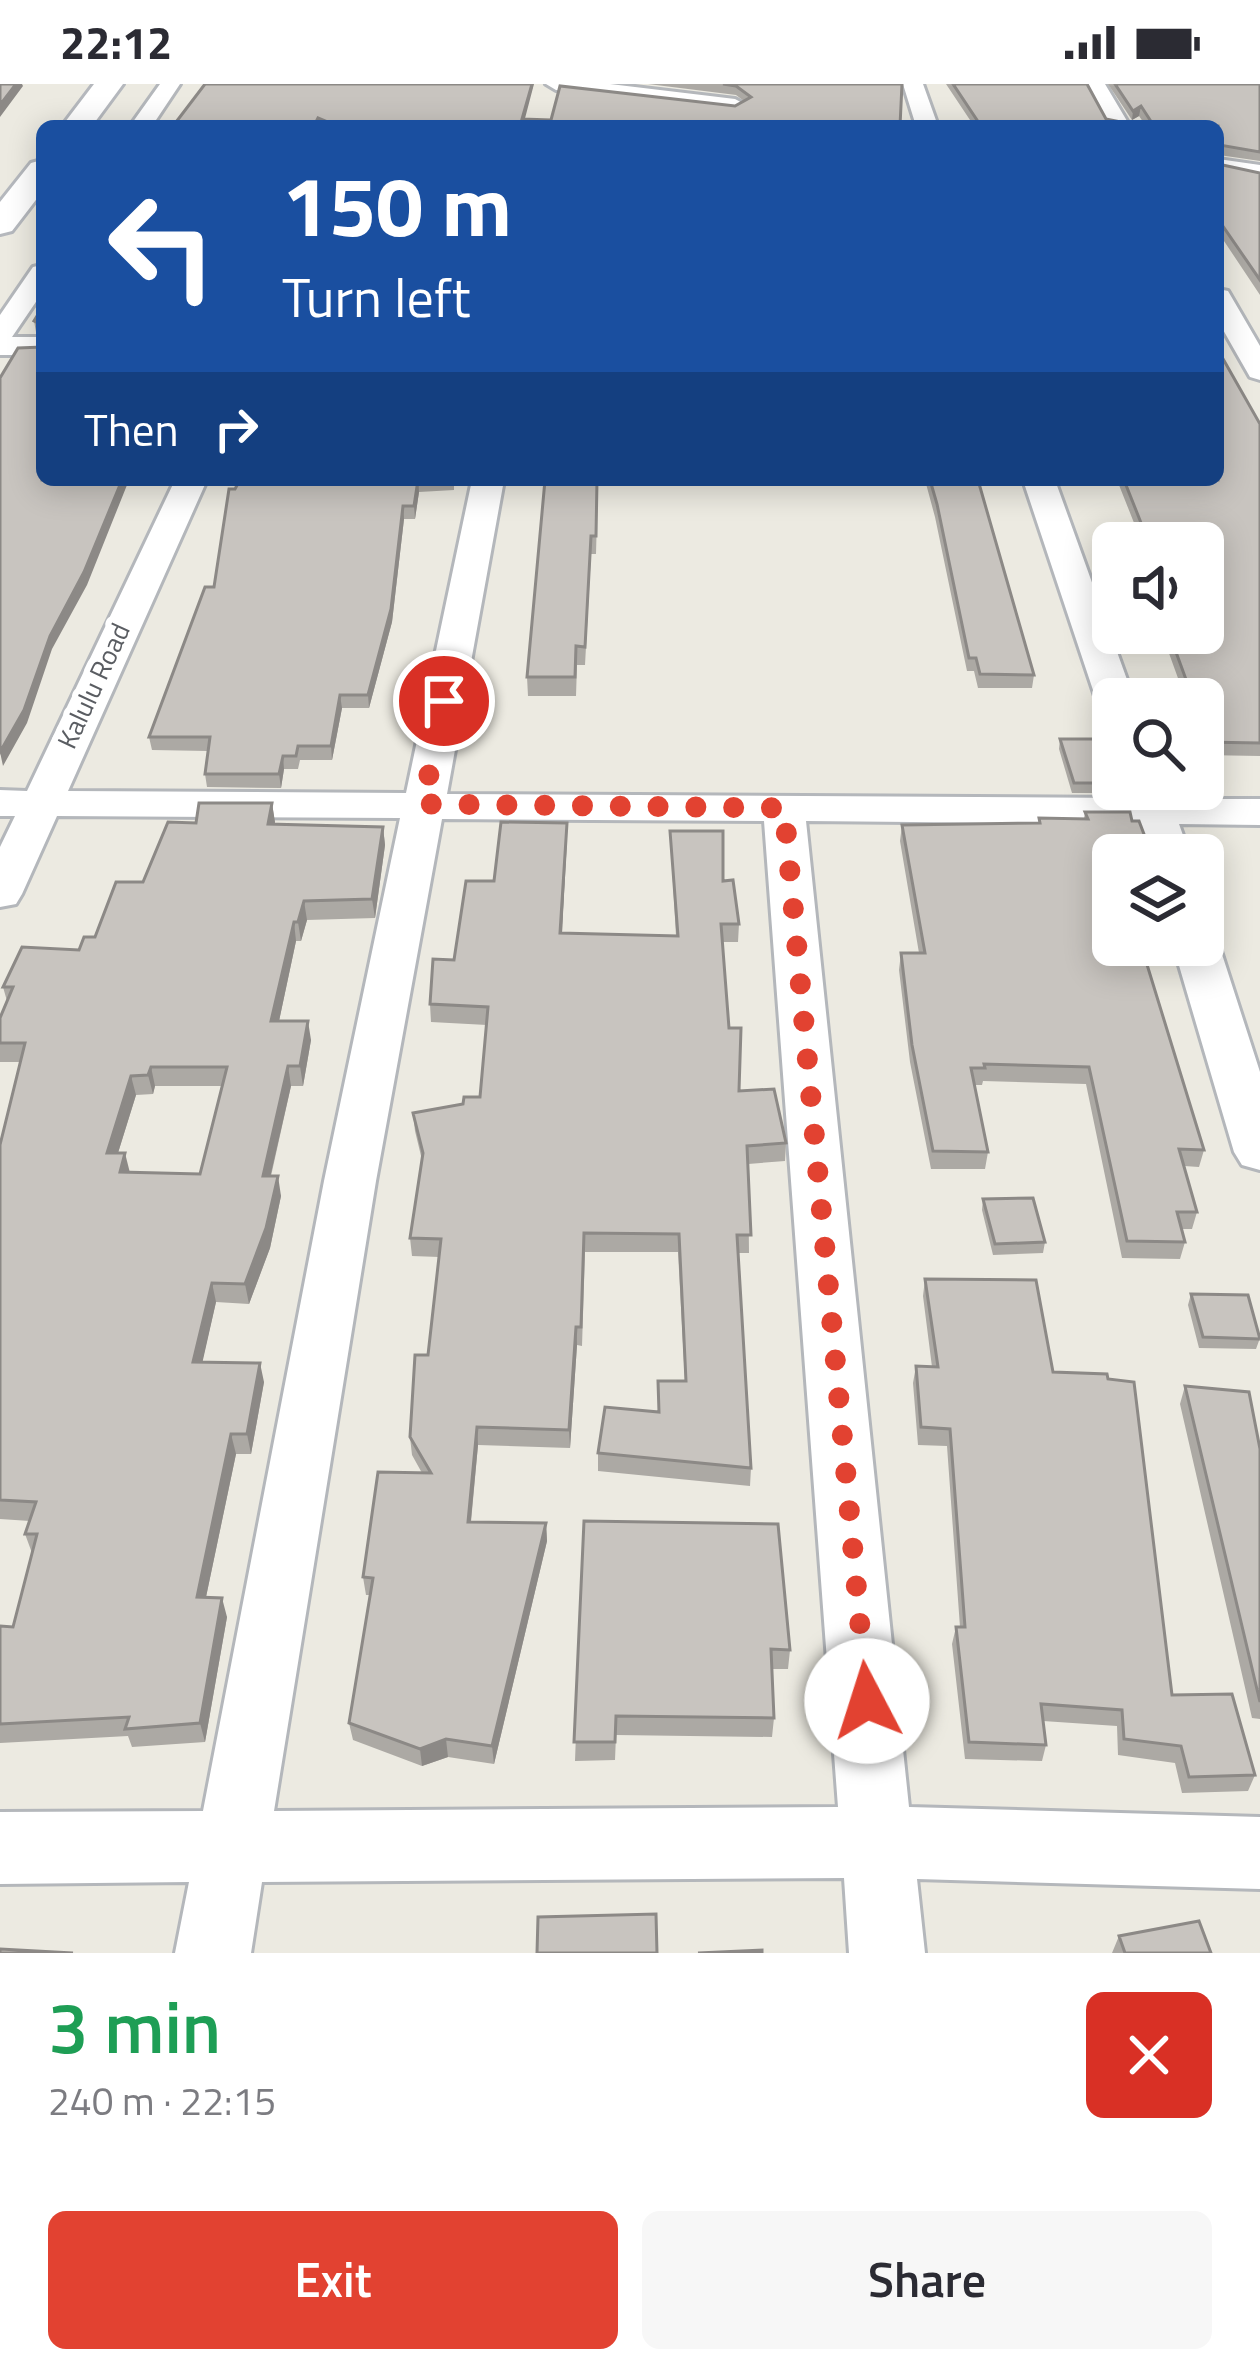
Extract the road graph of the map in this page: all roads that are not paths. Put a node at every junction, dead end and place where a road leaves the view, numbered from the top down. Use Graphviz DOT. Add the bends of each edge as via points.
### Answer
graph roads {
  1 [pos="74,84"];
  2 [pos="109,84"];
  3 [pos="170,84"];
  4 [pos="913,84"];
  5 [pos="1095,84"];
  6 [pos="549,91"];
  7 [pos="734,105"];
  8 [pos="50,120"];
  9 [pos="82,120"];
  10 [pos="146,120"];
  11 [pos="925,120"];
  12 [pos="1116,120"];
  13 [pos="36,139"];
  14 [pos="1224,167"];
  15 [pos="1260,172"];
  16 [pos="36,178"];
  17 [pos="0,183"];
  18 [pos="0,224"];
  19 [pos="36,282"];
  20 [pos="1224,307"];
  21 [pos="0,335"];
  22 [pos="0,346"];
  23 [pos="36,346"];
  24 [pos="1224,355"];
  25 [pos="1257,360"];
  26 [pos="188,486"];
  27 [pos="487,486"];
  28 [pos="1042,486"];
  29 [pos="1108,678"];
  30 [pos="1092,800"];
  31 [pos="20,804"];
  32 [pos="423,804"];
  33 [pos="784,808"];
  34 [pos="1224,808"];
  35 [pos="1260,812"];
  36 [pos="0,894"];
  37 [pos="1202,966"];
  38 [pos="1260,1152"];
  39 [pos="880,1842"];
  40 [pos="0,1848"];
  41 [pos="231,1850"];
  42 [pos="1260,1853"];
  43 [pos="213,1953"];
  44 [pos="887,1953"];
  1 -- 8 [label="main road"];
  2 -- 9 [label="main road"];
  3 -- 10 [label="street"];
  4 -- 11 [label="street"];
  5 -- 12 [label="street"];
  6 -- 7 [label="street"];
  13 -- 17 [label="main road"];
  14 -- 15 [label="street"];
  16 -- 18 [label="main road"];
  19 -- 21 [label="street"];
  20 -- 25 [label="street"];
  22 -- 23 [label="street"];
  24 -- 25 [label="street"];
  26 -- 31 [label="street, Kalulu Road"];
  27 -- 32 [label="street"];
  28 -- 29 [label="street"];
  30 -- 33 [label="street"];
  31 -- 32 [label="street"];
  31 -- 36 [label="street, Kalulu Road"];
  32 -- 33 [label="street"];
  32 -- 41 [label="street"];
  33 -- 39 [label="street"];
  34 -- 35 [label="street"];
  37 -- 38 [label="street"];
  39 -- 41 [label="street"];
  39 -- 42 [label="street"];
  39 -- 44 [label="street"];
  40 -- 41 [label="street"];
  41 -- 43 [label="street"];
}
